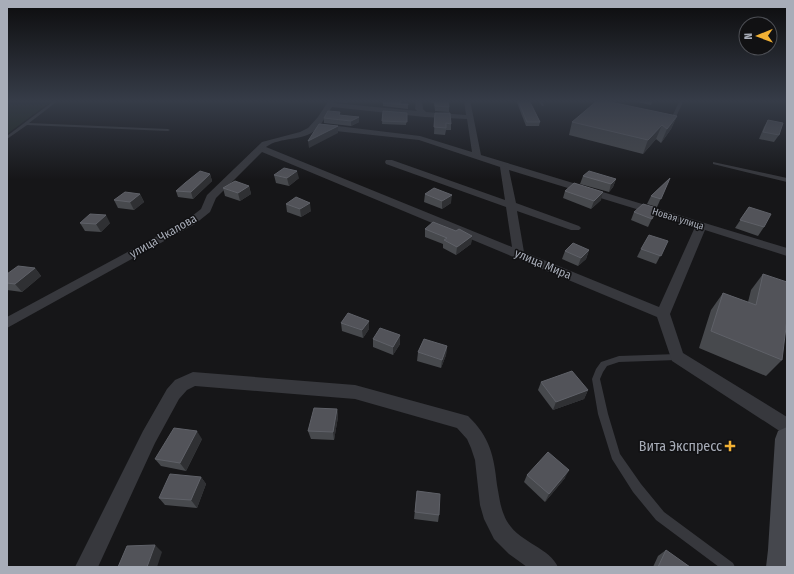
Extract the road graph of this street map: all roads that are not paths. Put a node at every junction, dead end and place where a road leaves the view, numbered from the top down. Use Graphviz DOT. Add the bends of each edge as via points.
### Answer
graph roads {
  1 [pos="23,127"];
  2 [pos="92,127"];
  3 [pos="314,127"];
  4 [pos="322,127"];
  5 [pos="472,127"];
  6 [pos="168,130"];
  7 [pos="7,138"];
  8 [pos="262,148"];
  9 [pos="477,157"];
  10 [pos="389,162"];
  11 [pos="715,163"];
  12 [pos="504,165"];
  13 [pos="787,180"];
  14 [pos="511,206"];
  15 [pos="700,226"];
  16 [pos="575,228"];
  17 [pos="787,252"];
  18 [pos="519,255"];
  19 [pos="663,314"];
  20 [pos="7,323"];
  21 [pos="677,357"];
  22 [pos="787,426"];
  23 [pos="787,439"];
  24 [pos="783,556"];
  25 [pos="86,567"];
  26 [pos="547,567"];
  27 [pos="729,567"];
  1 -- 7 [label="lane"];
  2 -- 6 [label="lane"];
  3 -- 8 [label="street, улица Чкалова" via="307,133 274,140"];
  4 -- 9 [label="street, Новая улица" via="420,138"];
  5 -- 9 [label="street"];
  8 -- 18 [label="street, улица Мира"];
  8 -- 20 [label="street, улица Чкалова" via="211,197 206,210 191,222"];
  9 -- 12 [label="street, Новая улица"];
  10 -- 14 [label="street"];
  11 -- 13 [label="lane"];
  12 -- 14 [label="street"];
  12 -- 15 [label="street, Новая улица"];
  14 -- 16 [label="street"];
  14 -- 18 [label="street"];
  15 -- 17 [label="street, Новая улица"];
  15 -- 19 [label="street"];
  18 -- 19 [label="street, улица Мира"];
  19 -- 21 [label="street"];
  21 -- 22 [label="street"];
  21 -- 27 [label="lane" via="619,359 604,364 596,379 603,414 616,456 646,499 660,516"];
  23 -- 24 [label="street"];
  25 -- 26 [label="street" via="149,437 173,394 181,385 193,379 355,392 462,422 473,432 481,446 493,517 512,542"];
}
